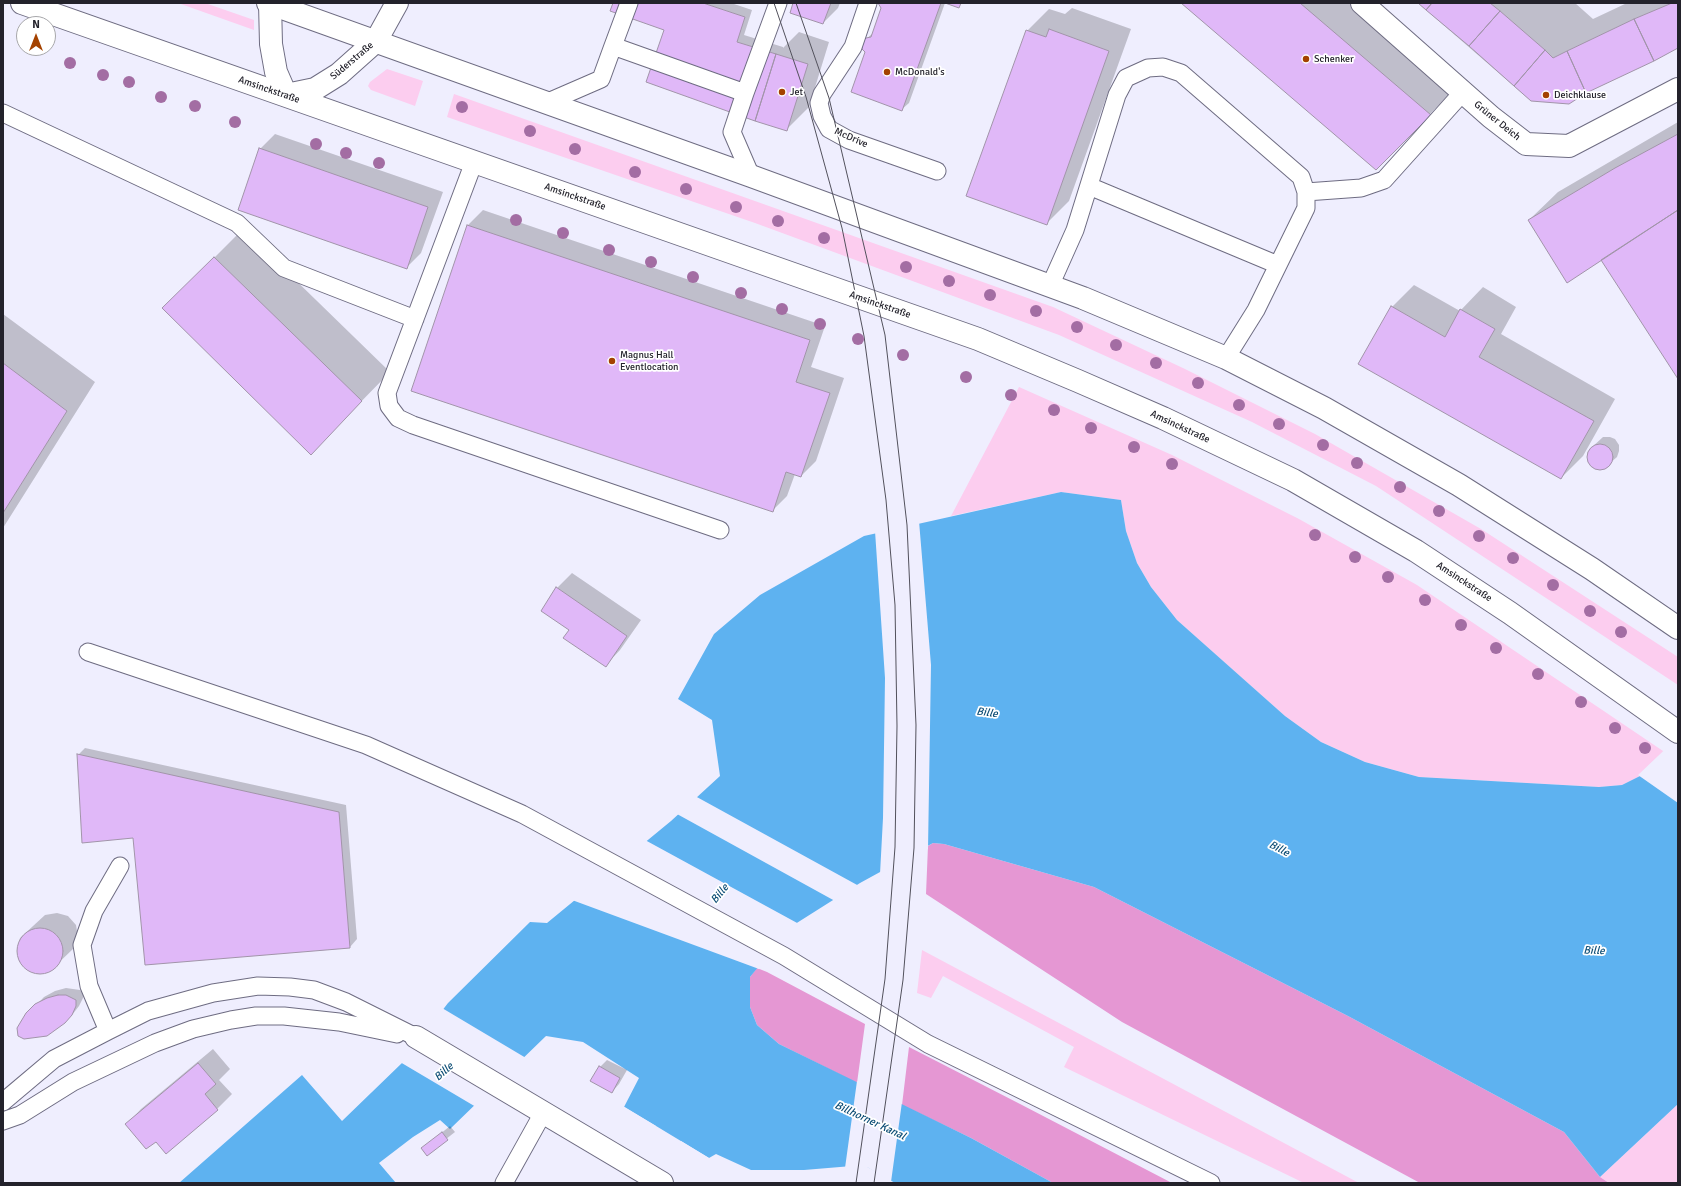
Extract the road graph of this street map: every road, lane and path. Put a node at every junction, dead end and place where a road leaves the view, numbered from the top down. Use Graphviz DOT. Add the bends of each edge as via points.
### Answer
graph roads {
  1 [pos="22,3"];
  2 [pos="270,3"];
  3 [pos="397,3"];
  4 [pos="628,3"];
  5 [pos="778,3"];
  6 [pos="868,3"];
  7 [pos="1362,3"];
  8 [pos="376,41"];
  9 [pos="613,46"];
  10 [pos="1678,89"];
  11 [pos="1463,92"];
  12 [pos="745,93"];
  13 [pos="286,96"];
  14 [pos="548,102"];
  15 [pos="3,114"];
  16 [pos="474,162"];
  17 [pos="937,171"];
  18 [pos="751,176"];
  19 [pos="1089,186"];
  20 [pos="1306,192"];
  21 [pos="1278,265"];
  22 [pos="1050,286"];
  23 [pos="415,319"];
  24 [pos="1226,358"];
  25 [pos="720,530"];
  26 [pos="1678,628"];
  27 [pos="88,652"];
  28 [pos="1670,726"];
  29 [pos="120,866"];
  30 [pos="108,1031"];
  31 [pos="416,1037"];
  32 [pos="3,1102"];
  33 [pos="543,1112"];
  34 [pos="3,1121"];
  35 [pos="504,1183"];
  36 [pos="662,1183"];
  37 [pos="1211,1183"];
  1 -- 13 [label="main road, Amsinckstraße"];
  2 -- 8 [label="main road"];
  2 -- 13 [label="main road" via="271,44 276,72"];
  3 -- 8 [label="main road, Süderstraße"];
  4 -- 9 [label="lane"];
  5 -- 12 [label="lane"];
  6 -- 17 [label="lane, McDrive" via="853,47 822,94 819,104 822,116 830,128 849,140"];
  7 -- 11 [label="main road, Grüner Deich"];
  8 -- 13 [label="main road, Süderstraße" via="339,74 315,89"];
  8 -- 14 [label="main road"];
  9 -- 12 [label="lane"];
  9 -- 14 [label="lane" via="601,79"];
  10 -- 11 [label="main road, Grüner Deich" via="1569,146 1526,144"];
  11 -- 20 [label="lane" via="1384,180 1361,188"];
  12 -- 18 [label="lane" via="732,132"];
  13 -- 16 [label="main road, Amsinckstraße"];
  14 -- 18 [label="main road"];
  15 -- 23 [label="lane" via="237,223 284,268"];
  16 -- 23 [label="lane"];
  16 -- 28 [label="main road, Amsinckstraße" via="978,339 1163,418 1293,480 1416,551 1510,612"];
  18 -- 22 [label="main road"];
  19 -- 20 [label="lane" via="1118,95 1126,78 1148,68 1163,67 1181,73 1301,177"];
  19 -- 21 [label="lane"];
  19 -- 22 [label="lane" via="1075,230"];
  20 -- 21 [label="lane" via="1306,208"];
  21 -- 24 [label="lane" via="1256,310"];
  22 -- 24 [label="main road"];
  23 -- 25 [label="lane" via="388,393 389,406 398,418"];
  24 -- 26 [label="main road" via="1324,408 1459,485 1592,569"];
  27 -- 37 [label="lane" via="366,745 522,814 784,956 928,1044"];
  29 -- 30 [label="lane" via="94,911 82,945 89,986"];
  30 -- 31 [label="lane" via="148,1011 213,993 258,986 314,990 346,1002"];
  30 -- 32 [label="lane" via="54,1059"];
  31 -- 33 [label="main road"];
  31 -- 34 [label="lane" via="340,1022 284,1016 256,1016 231,1020 193,1029 123,1057 73,1082 20,1115"];
  33 -- 35 [label="lane"];
  33 -- 36 [label="main road"];
}
